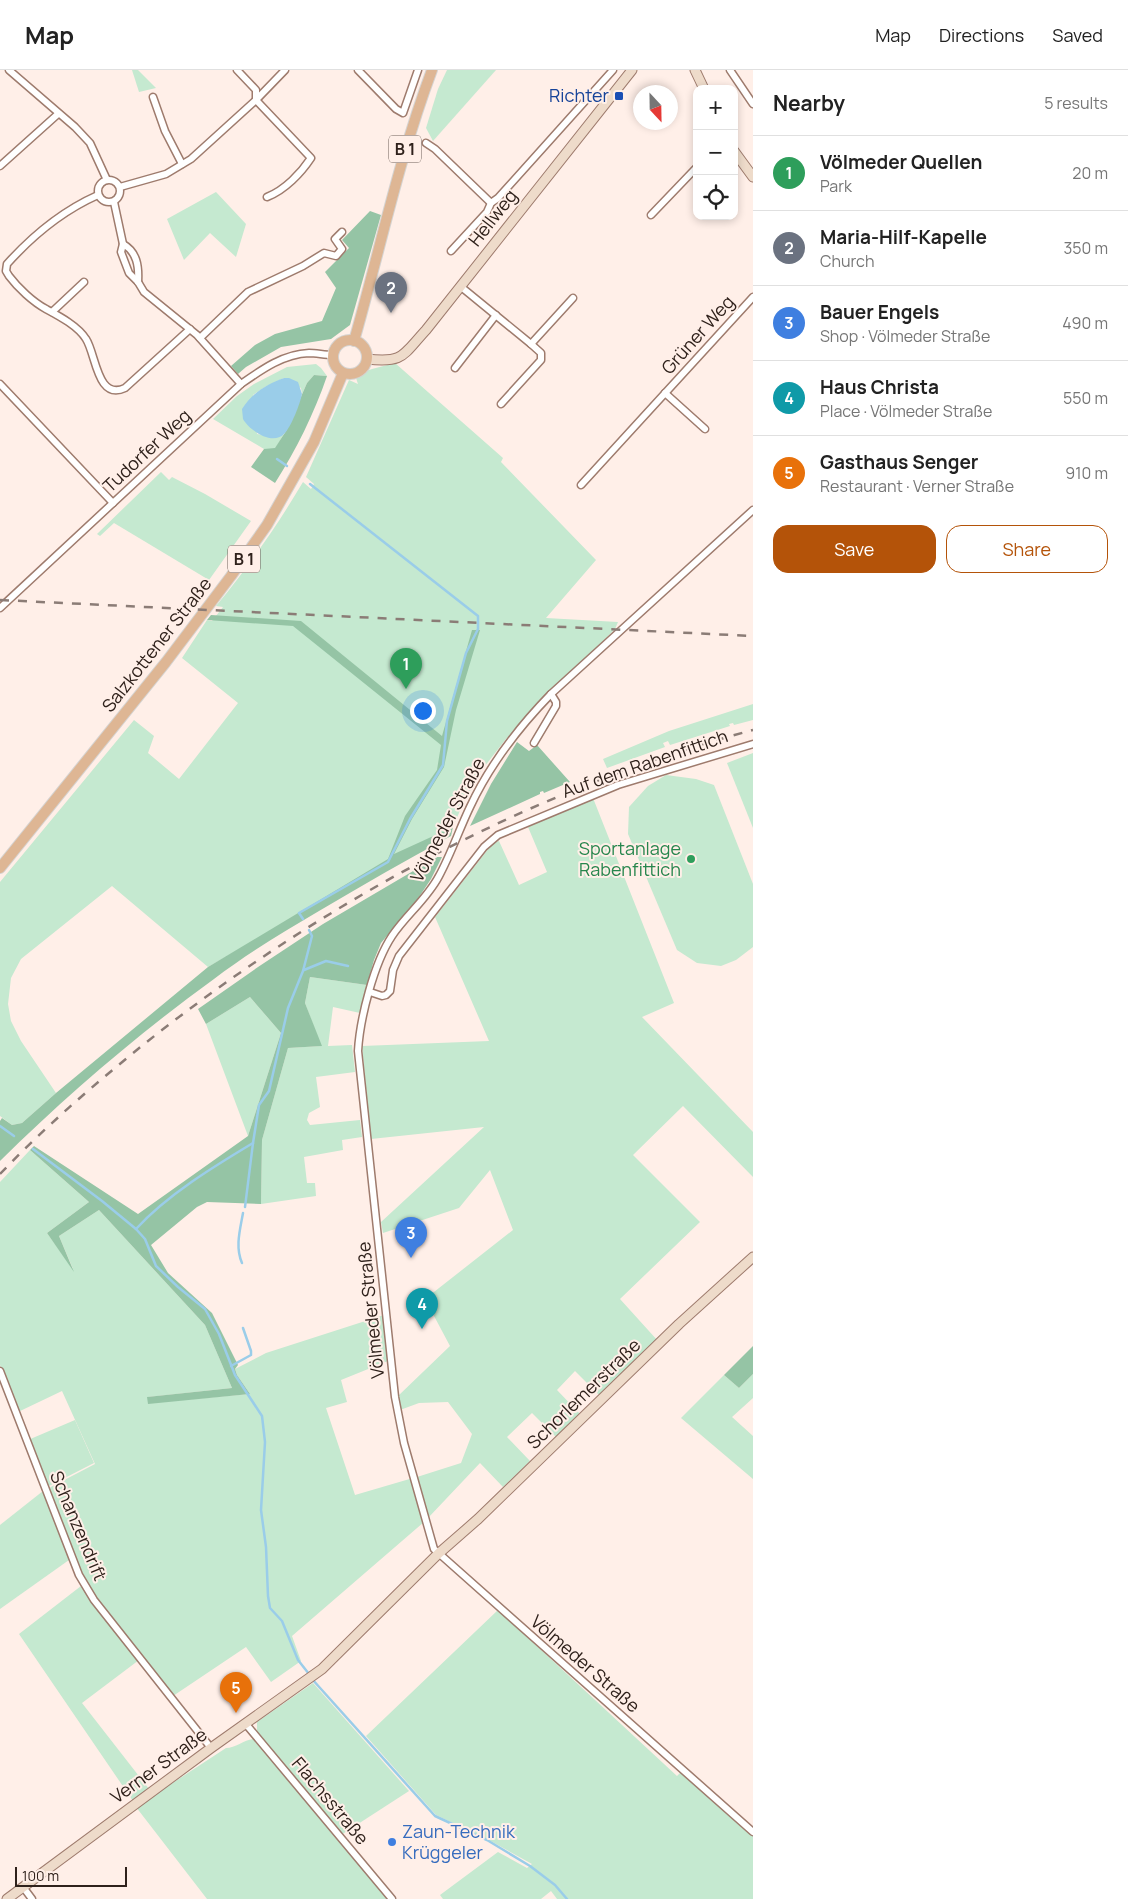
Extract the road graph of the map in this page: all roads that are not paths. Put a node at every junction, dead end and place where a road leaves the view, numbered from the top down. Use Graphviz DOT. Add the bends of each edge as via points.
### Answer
graph roads {
  1 [pos="9,70"];
  2 [pos="237,70"];
  3 [pos="285,70"];
  4 [pos="358,70"];
  5 [pos="418,70"];
  6 [pos="432,70"];
  7 [pos="613,70"];
  8 [pos="632,70"];
  9 [pos="695,70"];
  10 [pos="730,70"];
  11 [pos="702,85"];
  12 [pos="153,97"];
  13 [pos="256,100"];
  14 [pos="753,104"];
  15 [pos="58,114"];
  16 [pos="426,143"];
  17 [pos="738,156"];
  18 [pos="1,163"];
  19 [pos="182,164"];
  20 [pos="693,171"];
  21 [pos="753,177"];
  22 [pos="107,180"];
  23 [pos="120,187"];
  24 [pos="98,195"];
  25 [pos="267,197"];
  26 [pos="114,202"];
  27 [pos="491,203"];
  28 [pos="651,216"];
  29 [pos="342,232"];
  30 [pos="123,244"];
  31 [pos="451,251"];
  32 [pos="84,282"];
  33 [pos="138,282"];
  34 [pos="460,286"];
  35 [pos="753,297"];
  36 [pos="573,298"];
  37 [pos="52,312"];
  38 [pos="496,315"];
  39 [pos="190,329"];
  40 [pos="200,338"];
  41 [pos="354,341"];
  42 [pos="531,344"];
  43 [pos="332,356"];
  44 [pos="367,360"];
  45 [pos="455,368"];
  46 [pos="343,374"];
  47 [pos="0,384"];
  48 [pos="241,384"];
  49 [pos="665,393"];
  50 [pos="501,404"];
  51 [pos="705,430"];
  52 [pos="581,485"];
  53 [pos="113,502"];
  54 [pos="753,510"];
  55 [pos="0,608"];
  56 [pos="551,694"];
  57 [pos="534,743"];
  58 [pos="753,744"];
  59 [pos="0,868"];
  60 [pos="370,992"];
  61 [pos="753,1257"];
  62 [pos="0,1371"];
  63 [pos="438,1554"];
  64 [pos="245,1723"];
  65 [pos="211,1748"];
  66 [pos="753,1832"];
  67 [pos="23,1887"];
  68 [pos="7,1899"];
  69 [pos="32,1899"];
  70 [pos="392,1899"];
  1 -- 15 [label="street"];
  2 -- 13 [label="street" via="256,90"];
  3 -- 13 [label="street"];
  4 -- 5 [label="street" via="403,113"];
  6 -- 41 [label="main road, B 1" via="396,181"];
  7 -- 27 [label="street"];
  8 -- 34 [label="street, Hellweg"];
  9 -- 11 [label="street"];
  10 -- 14 [label="street"];
  12 -- 19 [label="street" via="164,131"];
  13 -- 19 [label="street" via="202,151"];
  13 -- 25 [label="street" via="311,158 277,193"];
  15 -- 18 [label="street"];
  15 -- 22 [label="street" via="90,143"];
  16 -- 27 [label="street"];
  17 -- 21 [label="street"];
  19 -- 23 [label="street" via="166,174"];
  20 -- 28 [label="street"];
  22 -- 23 [label="street" via="117,182"];
  22 -- 24 [label="street" via="101,183"];
  23 -- 26 [label="street" via="120,197"];
  24 -- 26 [label="street" via="108,203"];
  24 -- 37 [label="street" via="64,212 7,264 6,271 13,281"];
  26 -- 30 [label="street"];
  27 -- 31 [label="street" via="487,212"];
  29 -- 40 [label="street" via="335,239 342,249 336,256 324,253 248,292"];
  30 -- 33 [label="street" via="121,252 129,273"];
  30 -- 33 [label="street" via="132,250"];
  32 -- 37 [label="street"];
  33 -- 39 [label="street" via="144,292"];
  34 -- 38 [label="street"];
  34 -- 44 [label="street, Hellweg" via="401,357 393,361"];
  35 -- 49 [label="street, Grüner Weg"];
  36 -- 42 [label="street"];
  37 -- 39 [label="street" via="85,337 100,377 113,391 126,388"];
  38 -- 42 [label="street"];
  38 -- 45 [label="street"];
  39 -- 40 [label="street"];
  40 -- 48 [label="street"];
  41 -- 43 [label="main road" via="339,344"];
  41 -- 44 [label="main road" via="365,350"];
  42 -- 50 [label="street" via="541,353 541,360"];
  43 -- 46 [label="main road" via="336,368"];
  43 -- 48 [label="street, Tudorfer Weg" via="309,353 287,357"];
  44 -- 46 [label="main road" via="358,372"];
  46 -- 59 [label="main road, Salzkottener Straße / B 1" via="314,442 267,526 166,662"];
  47 -- 53 [label="street"];
  48 -- 53 [label="street, Tudorfer Weg"];
  49 -- 51 [label="street, Grüner Weg"];
  49 -- 52 [label="street, Grüner Weg"];
  53 -- 55 [label="street, Tudorfer Weg"];
  54 -- 56 [label="street, Völmeder Straße"];
  56 -- 57 [label="street" via="556,706"];
  56 -- 60 [label="street, Völmeder Straße" via="525,720 485,778 438,878 382,953"];
  58 -- 60 [label="street, Auf dem Rabenfittich" via="618,785 498,835 484,847 398,956 390,991 382,996"];
  60 -- 63 [label="street, Völmeder Straße" via="359,1037 358,1064 395,1397 404,1443"];
  61 -- 63 [label="street, Schorlemerstraße"];
  62 -- 65 [label="street, Schanzendrift" via="83,1582"];
  63 -- 64 [label="street, Verner Straße" via="322,1668"];
  63 -- 66 [label="street, Völmeder Straße"];
  64 -- 65 [label="street, Verner Straße"];
  64 -- 70 [label="street, Flachsstraße"];
  65 -- 67 [label="street, Verner Straße"];
  67 -- 68 [label="street, Verner Straße"];
  67 -- 69 [label="street"];
}
